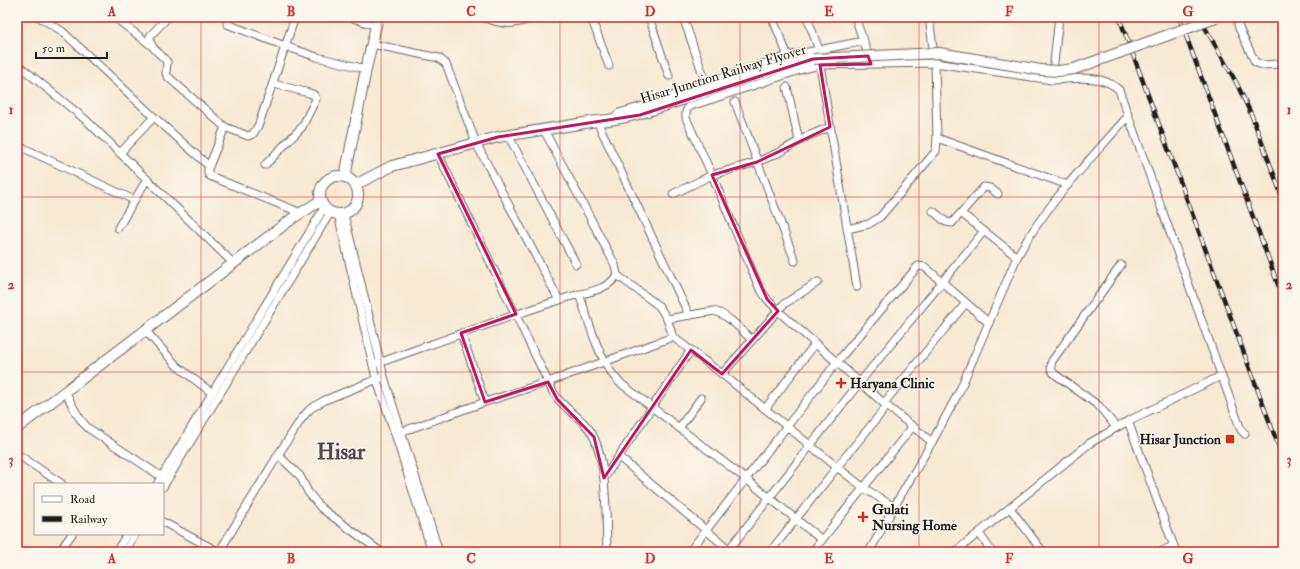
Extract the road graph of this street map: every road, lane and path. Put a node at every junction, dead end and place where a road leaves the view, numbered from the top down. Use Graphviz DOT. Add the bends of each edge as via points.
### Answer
graph roads {
  1 [pos="114,17"];
  2 [pos="168,17"];
  3 [pos="295,17"];
  4 [pos="350,17"];
  5 [pos="482,17"];
  6 [pos="535,17"];
  7 [pos="591,17"];
  8 [pos="649,17"];
  9 [pos="684,17"];
  10 [pos="772,17"];
  11 [pos="807,17"];
  12 [pos="855,17"];
  13 [pos="929,17"];
  14 [pos="1058,17"];
  15 [pos="1218,17"];
  16 [pos="1242,17"];
  17 [pos="44,18"];
  18 [pos="377,21"];
  19 [pos="227,24"];
  20 [pos="864,41"];
  21 [pos="372,44"];
  22 [pos="152,46"];
  23 [pos="285,46"];
  24 [pos="788,56"];
  25 [pos="817,58"];
  26 [pos="935,63"];
  27 [pos="17,64"];
  28 [pos="871,64"];
  29 [pos="1283,64"];
  30 [pos="609,66"];
  31 [pos="366,69"];
  32 [pos="669,76"];
  33 [pos="1052,80"];
  34 [pos="706,83"];
  35 [pos="274,84"];
  36 [pos="787,87"];
  37 [pos="734,102"];
  38 [pos="1128,116"];
  39 [pos="154,117"];
  40 [pos="597,121"];
  41 [pos="610,121"];
  42 [pos="225,127"];
  43 [pos="830,127"];
  44 [pos="544,130"];
  45 [pos="508,135"];
  46 [pos="937,138"];
  47 [pos="799,140"];
  48 [pos="476,143"];
  49 [pos="17,145"];
  50 [pos="120,153"];
  51 [pos="438,154"];
  52 [pos="757,162"];
  53 [pos="265,165"];
  54 [pos="209,166"];
  55 [pos="712,175"];
  56 [pos="345,177"];
  57 [pos="147,178"];
  58 [pos="355,185"];
  59 [pos="1068,185"];
  60 [pos="673,194"];
  61 [pos="998,194"];
  62 [pos="134,200"];
  63 [pos="331,210"];
  64 [pos="933,211"];
  65 [pos="301,213"];
  66 [pos="961,213"];
  67 [pos="118,228"];
  68 [pos="847,229"];
  69 [pos="984,231"];
  70 [pos="1018,257"];
  71 [pos="795,261"];
  72 [pos="233,263"];
  73 [pos="576,264"];
  74 [pos="1121,265"];
  75 [pos="617,275"];
  76 [pos="818,282"];
  77 [pos="942,282"];
  78 [pos="857,287"];
  79 [pos="579,294"];
  80 [pos="559,300"];
  81 [pos="966,303"];
  82 [pos="778,311"];
  83 [pos="516,314"];
  84 [pos="689,315"];
  85 [pos="667,319"];
  86 [pos="989,323"];
  87 [pos="145,330"];
  88 [pos="461,333"];
  89 [pos="673,337"];
  90 [pos="752,340"];
  91 [pos="815,344"];
  92 [pos="691,350"];
  93 [pos="604,362"];
  94 [pos="837,362"];
  95 [pos="377,364"];
  96 [pos="722,374"];
  97 [pos="1221,376"];
  98 [pos="380,378"];
  99 [pos="548,382"];
  100 [pos="860,382"];
  101 [pos="65,391"];
  102 [pos="212,393"];
  103 [pos="701,398"];
  104 [pos="485,402"];
  105 [pos="885,404"];
  106 [pos="652,407"];
  107 [pos="765,409"];
  108 [pos="1128,421"];
  109 [pos="913,426"];
  110 [pos="786,427"];
  111 [pos="1116,427"];
  112 [pos="17,428"];
  113 [pos="680,428"];
  114 [pos="398,433"];
  115 [pos="1246,434"];
  116 [pos="932,442"];
  117 [pos="809,445"];
  118 [pos="17,454"];
  119 [pos="278,455"];
  120 [pos="619,457"];
  121 [pos="836,467"];
  122 [pos="162,477"];
  123 [pos="604,478"];
  124 [pos="746,479"];
  125 [pos="60,483"];
  126 [pos="158,483"];
  127 [pos="164,485"];
  128 [pos="864,488"];
  129 [pos="769,497"];
  130 [pos="894,506"];
  131 [pos="1010,508"];
  132 [pos="796,519"];
  133 [pos="164,523"];
  134 [pos="706,529"];
  135 [pos="979,533"];
  136 [pos="71,535"];
  137 [pos="126,535"];
  138 [pos="134,535"];
  139 [pos="822,540"];
  140 [pos="1174,549"];
  141 [pos="730,551"];
  142 [pos="59,552"];
  143 [pos="116,552"];
  144 [pos="124,552"];
  145 [pos="219,552"];
  146 [pos="381,552"];
  147 [pos="432,552"];
  148 [pos="439,552"];
  149 [pos="607,552"];
  150 [pos="689,552"];
  151 [pos="770,552"];
  152 [pos="812,552"];
  153 [pos="870,552"];
  154 [pos="955,552"];
  155 [pos="992,552"];
  156 [pos="1043,552"];
  157 [pos="1160,552"];
  1 -- 22 [label="street"];
  2 -- 22 [label="street" via="150,36"];
  3 -- 23 [label="street"];
  4 -- 18 [label="street"];
  5 -- 6 [label="street" via="502,24 522,22"];
  7 -- 30 [label="street"];
  8 -- 32 [label="street"];
  9 -- 34 [label="street"];
  10 -- 24 [label="street"];
  11 -- 25 [label="street"];
  12 -- 20 [label="street"];
  13 -- 26 [label="street"];
  14 -- 33 [label="street"];
  15 -- 25 [label="main road, Hisar Junction Railway Flyover, bridge" via="1074,69 1058,71 939,53"];
  16 -- 29 [label="street" via="1238,24 1239,28 1255,62 1262,65"];
  17 -- 39 [label="street" via="62,31"];
  18 -- 21 [label="main road"];
  19 -- 23 [label="street"];
  20 -- 25 [label="street"];
  20 -- 28 [label="street"];
  21 -- 31 [label="main road"];
  21 -- 48 [label="street" via="444,61"];
  22 -- 42 [label="street" via="167,62 167,76"];
  23 -- 31 [label="street"];
  23 -- 35 [label="street"];
  24 -- 25 [label="street"];
  24 -- 34 [label="street"];
  25 -- 28 [label="street"];
  25 -- 41 [label="main road, Hisar Junction Railway Flyover" via="768,71 640,115"];
  25 -- 43 [label="street"];
  25 -- 55 [label="street" via="803,68 688,107 686,118"];
  26 -- 28 [label="street"];
  26 -- 33 [label="street"];
  26 -- 46 [label="street"];
  27 -- 50 [label="street" via="86,120"];
  31 -- 56 [label="main road"];
  33 -- 38 [label="street" via="1095,78 1113,84 1119,90"];
  34 -- 41 [label="street" via="619,113"];
  35 -- 42 [label="street" via="260,124 253,134 248,136"];
  35 -- 53 [label="street" via="309,93 316,99 302,127"];
  36 -- 47 [label="street"];
  37 -- 52 [label="street"];
  38 -- 59 [label="street"];
  38 -- 97 [label="street"];
  39 -- 50 [label="street"];
  39 -- 54 [label="street"];
  40 -- 41 [label="main road, Hisar Junction Railway Flyover"];
  40 -- 44 [label="main road, Hisar Junction Railway Flyover"];
  40 -- 84 [label="street"];
  42 -- 54 [label="street"];
  43 -- 47 [label="street"];
  43 -- 68 [label="street"];
  44 -- 45 [label="main road, Hisar Junction Railway Flyover"];
  44 -- 75 [label="street" via="615,265"];
  45 -- 48 [label="main road, Hisar Junction Railway Flyover"];
  45 -- 73 [label="street"];
  46 -- 59 [label="street"];
  46 -- 68 [label="street" via="936,151 886,212 875,221"];
  47 -- 52 [label="street"];
  48 -- 51 [label="main road, Hisar Junction Railway Flyover"];
  48 -- 80 [label="street"];
  49 -- 62 [label="street"];
  50 -- 57 [label="street"];
  51 -- 58 [label="main road, Hisar Junction Railway Flyover" via="392,166"];
  51 -- 83 [label="street"];
  52 -- 55 [label="street"];
  52 -- 71 [label="street"];
  54 -- 65 [label="street" via="208,174 215,179"];
  55 -- 60 [label="street"];
  55 -- 82 [label="street" via="759,287"];
  56 -- 58 [label="main road"];
  56 -- 63 [label="main road" via="333,177 321,187 319,197"];
  57 -- 62 [label="street"];
  57 -- 72 [label="street"];
  58 -- 63 [label="main road" via="358,195 351,210"];
  59 -- 70 [label="street" via="1029,235"];
  61 -- 66 [label="street" via="984,187"];
  62 -- 67 [label="street"];
  63 -- 65 [label="main road"];
  63 -- 95 [label="street"];
  63 -- 102 [label="street"];
  63 -- 127 [label="street"];
  64 -- 66 [label="street" via="949,223"];
  65 -- 72 [label="main road"];
  66 -- 69 [label="street"];
  68 -- 78 [label="street"];
  69 -- 70 [label="street"];
  69 -- 77 [label="street"];
  70 -- 86 [label="street"];
  72 -- 87 [label="main road"];
  74 -- 111 [label="street" via="1052,361 1051,367 1056,375 1099,406"];
  75 -- 79 [label="street" via="605,287"];
  75 -- 85 [label="street" via="659,306"];
  76 -- 82 [label="street" via="791,299"];
  77 -- 81 [label="street"];
  77 -- 94 [label="street" via="924,267 918,266"];
  77 -- 100 [label="street"];
  79 -- 80 [label="street"];
  79 -- 93 [label="street"];
  80 -- 83 [label="street"];
  81 -- 86 [label="street"];
  81 -- 105 [label="street"];
  82 -- 90 [label="street"];
  82 -- 91 [label="street"];
  83 -- 88 [label="street"];
  83 -- 99 [label="street"];
  84 -- 85 [label="street"];
  84 -- 90 [label="street" via="709,311 720,312"];
  85 -- 89 [label="street"];
  86 -- 116 [label="street" via="959,392"];
  87 -- 101 [label="main road"];
  87 -- 102 [label="street" via="177,366"];
  88 -- 95 [label="street"];
  88 -- 104 [label="street"];
  89 -- 92 [label="street"];
  89 -- 93 [label="street"];
  90 -- 96 [label="street"];
  91 -- 94 [label="street"];
  91 -- 107 [label="street"];
  92 -- 96 [label="street"];
  92 -- 106 [label="street"];
  93 -- 99 [label="street"];
  93 -- 106 [label="street" via="619,382"];
  94 -- 100 [label="street"];
  94 -- 110 [label="street"];
  95 -- 98 [label="street"];
  96 -- 107 [label="street"];
  97 -- 108 [label="street"];
  97 -- 115 [label="street" via="1241,430"];
  98 -- 114 [label="street"];
  98 -- 119 [label="street" via="317,404 302,418"];
  99 -- 104 [label="street"];
  99 -- 123 [label="street" via="563,406 584,423 594,437"];
  100 -- 105 [label="street"];
  100 -- 117 [label="street"];
  101 -- 112 [label="main road"];
  101 -- 122 [label="street" via="81,422"];
  102 -- 122 [label="street"];
  103 -- 113 [label="street"];
  104 -- 114 [label="street"];
  105 -- 109 [label="street"];
  105 -- 121 [label="street"];
  106 -- 113 [label="street"];
  106 -- 120 [label="street"];
  107 -- 110 [label="street"];
  108 -- 111 [label="street"];
  108 -- 140 [label="street"];
  109 -- 116 [label="street"];
  109 -- 128 [label="street"];
  110 -- 117 [label="street"];
  110 -- 124 [label="street"];
  111 -- 131 [label="street" via="1090,443"];
  113 -- 124 [label="street"];
  114 -- 147 [label="street"];
  114 -- 148 [label="street"];
  116 -- 130 [label="street"];
  117 -- 121 [label="street"];
  117 -- 129 [label="street"];
  118 -- 125 [label="street"];
  119 -- 145 [label="street"];
  119 -- 146 [label="street" via="300,476 320,508"];
  120 -- 123 [label="street"];
  120 -- 134 [label="street"];
  121 -- 128 [label="street"];
  121 -- 132 [label="street"];
  122 -- 126 [label="street"];
  123 -- 149 [label="street"];
  124 -- 129 [label="street"];
  124 -- 134 [label="street"];
  128 -- 130 [label="street"];
  128 -- 139 [label="street"];
  129 -- 132 [label="street"];
  129 -- 141 [label="street"];
  130 -- 153 [label="street"];
  131 -- 135 [label="street"];
  131 -- 156 [label="street"];
  132 -- 139 [label="street"];
  132 -- 151 [label="street"];
  133 -- 145 [label="street"];
  134 -- 141 [label="street"];
  134 -- 150 [label="street"];
  135 -- 154 [label="street"];
  135 -- 155 [label="street"];
  136 -- 142 [label="street"];
  137 -- 143 [label="street"];
  138 -- 144 [label="street"];
  139 -- 152 [label="street"];
  140 -- 157 [label="street"];
}
